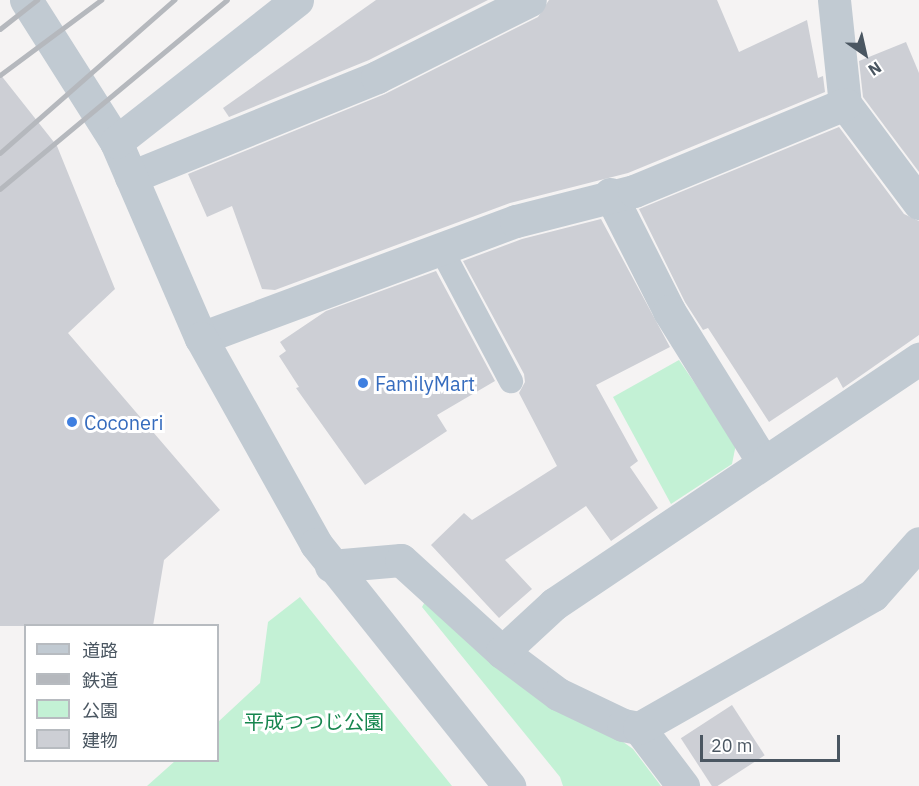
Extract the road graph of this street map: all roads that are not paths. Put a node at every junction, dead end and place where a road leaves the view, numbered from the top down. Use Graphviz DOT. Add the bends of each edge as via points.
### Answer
graph roads {
  1 [pos="26,0"];
  2 [pos="297,0"];
  3 [pos="530,0"];
  4 [pos="834,0"];
  5 [pos="845,104"];
  6 [pos="116,142"];
  7 [pos="131,177"];
  8 [pos="610,194"];
  9 [pos="919,202"];
  10 [pos="440,247"];
  11 [pos="201,338"];
  12 [pos="919,359"];
  13 [pos="511,381"];
  14 [pos="764,462"];
  15 [pos="919,543"];
  16 [pos="332,566"];
  17 [pos="502,652"];
  18 [pos="639,728"];
  19 [pos="509,786"];
  20 [pos="683,786"];
  1 -- 6 [label="street"];
  2 -- 6 [label="street"];
  3 -- 7 [label="street" via="377,78"];
  4 -- 5 [label="street"];
  5 -- 8 [label="street" via="634,191"];
  5 -- 9 [label="street"];
  6 -- 7 [label="street"];
  7 -- 11 [label="street"];
  8 -- 10 [label="street"];
  8 -- 14 [label="street" via="669,311"];
  10 -- 11 [label="street"];
  10 -- 13 [label="lane"];
  11 -- 16 [label="street" via="244,421"];
  12 -- 14 [label="street"];
  14 -- 17 [label="street" via="554,604"];
  15 -- 18 [label="street" via="873,595"];
  16 -- 17 [label="street" via="401,560"];
  16 -- 19 [label="street"];
  17 -- 18 [label="street" via="558,694 623,725"];
  18 -- 20 [label="street"];
}
